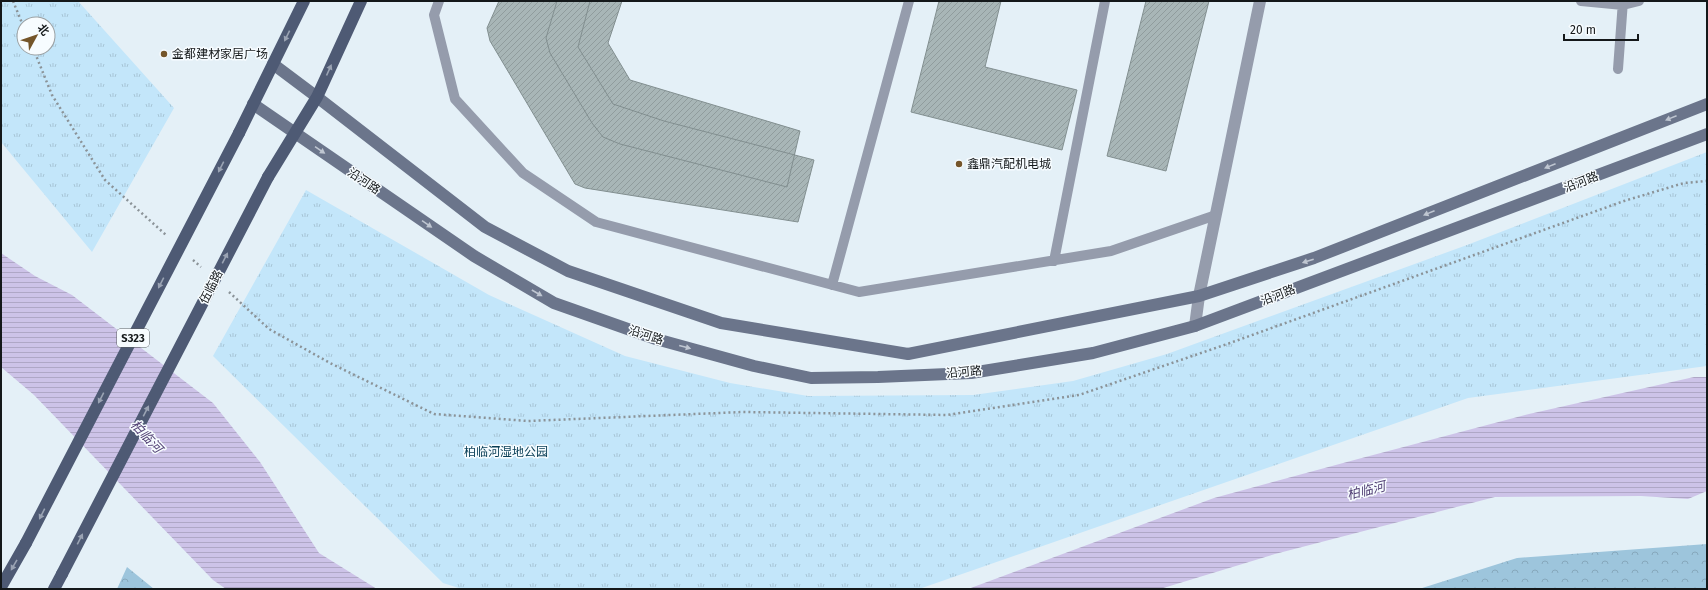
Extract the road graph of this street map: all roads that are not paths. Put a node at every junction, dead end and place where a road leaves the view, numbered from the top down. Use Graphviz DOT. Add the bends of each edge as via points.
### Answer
graph roads {
  1 [pos="304,1"];
  2 [pos="361,1"];
  3 [pos="439,1"];
  4 [pos="909,1"];
  5 [pos="1105,1"];
  6 [pos="1260,1"];
  7 [pos="1581,1"];
  8 [pos="1638,1"];
  9 [pos="1623,3"];
  10 [pos="273,64"];
  11 [pos="1618,69"];
  12 [pos="317,96"];
  13 [pos="254,104"];
  14 [pos="1707,104"];
  15 [pos="295,134"];
  16 [pos="1707,134"];
  17 [pos="1216,215"];
  18 [pos="1054,261"];
  19 [pos="832,285"];
  20 [pos="1199,296"];
  21 [pos="1196,326"];
  22 [pos="1,587"];
  23 [pos="54,589"];
  1 -- 10 [label="main road, S323, one-way"];
  12 -- 2 [label="main road, 伍临路, one-way"];
  3 -- 19 [label="lane" via="434,15 455,99 524,173 596,222"];
  4 -- 19 [label="lane"];
  5 -- 18 [label="lane"];
  6 -- 17 [label="street"];
  7 -- 9 [label="lane"];
  8 -- 9 [label="lane"];
  9 -- 11 [label="lane"];
  10 -- 12 [label="street, 沿河路"];
  10 -- 13 [label="main road, S323"];
  12 -- 15 [label="main road, 伍临路"];
  12 -- 20 [label="street, 沿河路" via="485,227 568,271 721,323 908,354"];
  13 -- 15 [label="street, 沿河路"];
  13 -- 22 [label="main road, S323, one-way, bridge"];
  14 -- 20 [label="street, 沿河路, one-way" via="1314,258"];
  15 -- 21 [label="street, 沿河路, one-way" via="474,256 554,303 656,339 754,366 811,378 971,373 1093,353"];
  23 -- 15 [label="main road, 伍临路, one-way, bridge" via="268,177"];
  16 -- 21 [label="street, 沿河路"];
  17 -- 18 [label="lane" via="1111,251"];
  17 -- 20 [label="street"];
  18 -- 19 [label="lane" via="859,292"];
  20 -- 21 [label="street"];
}
